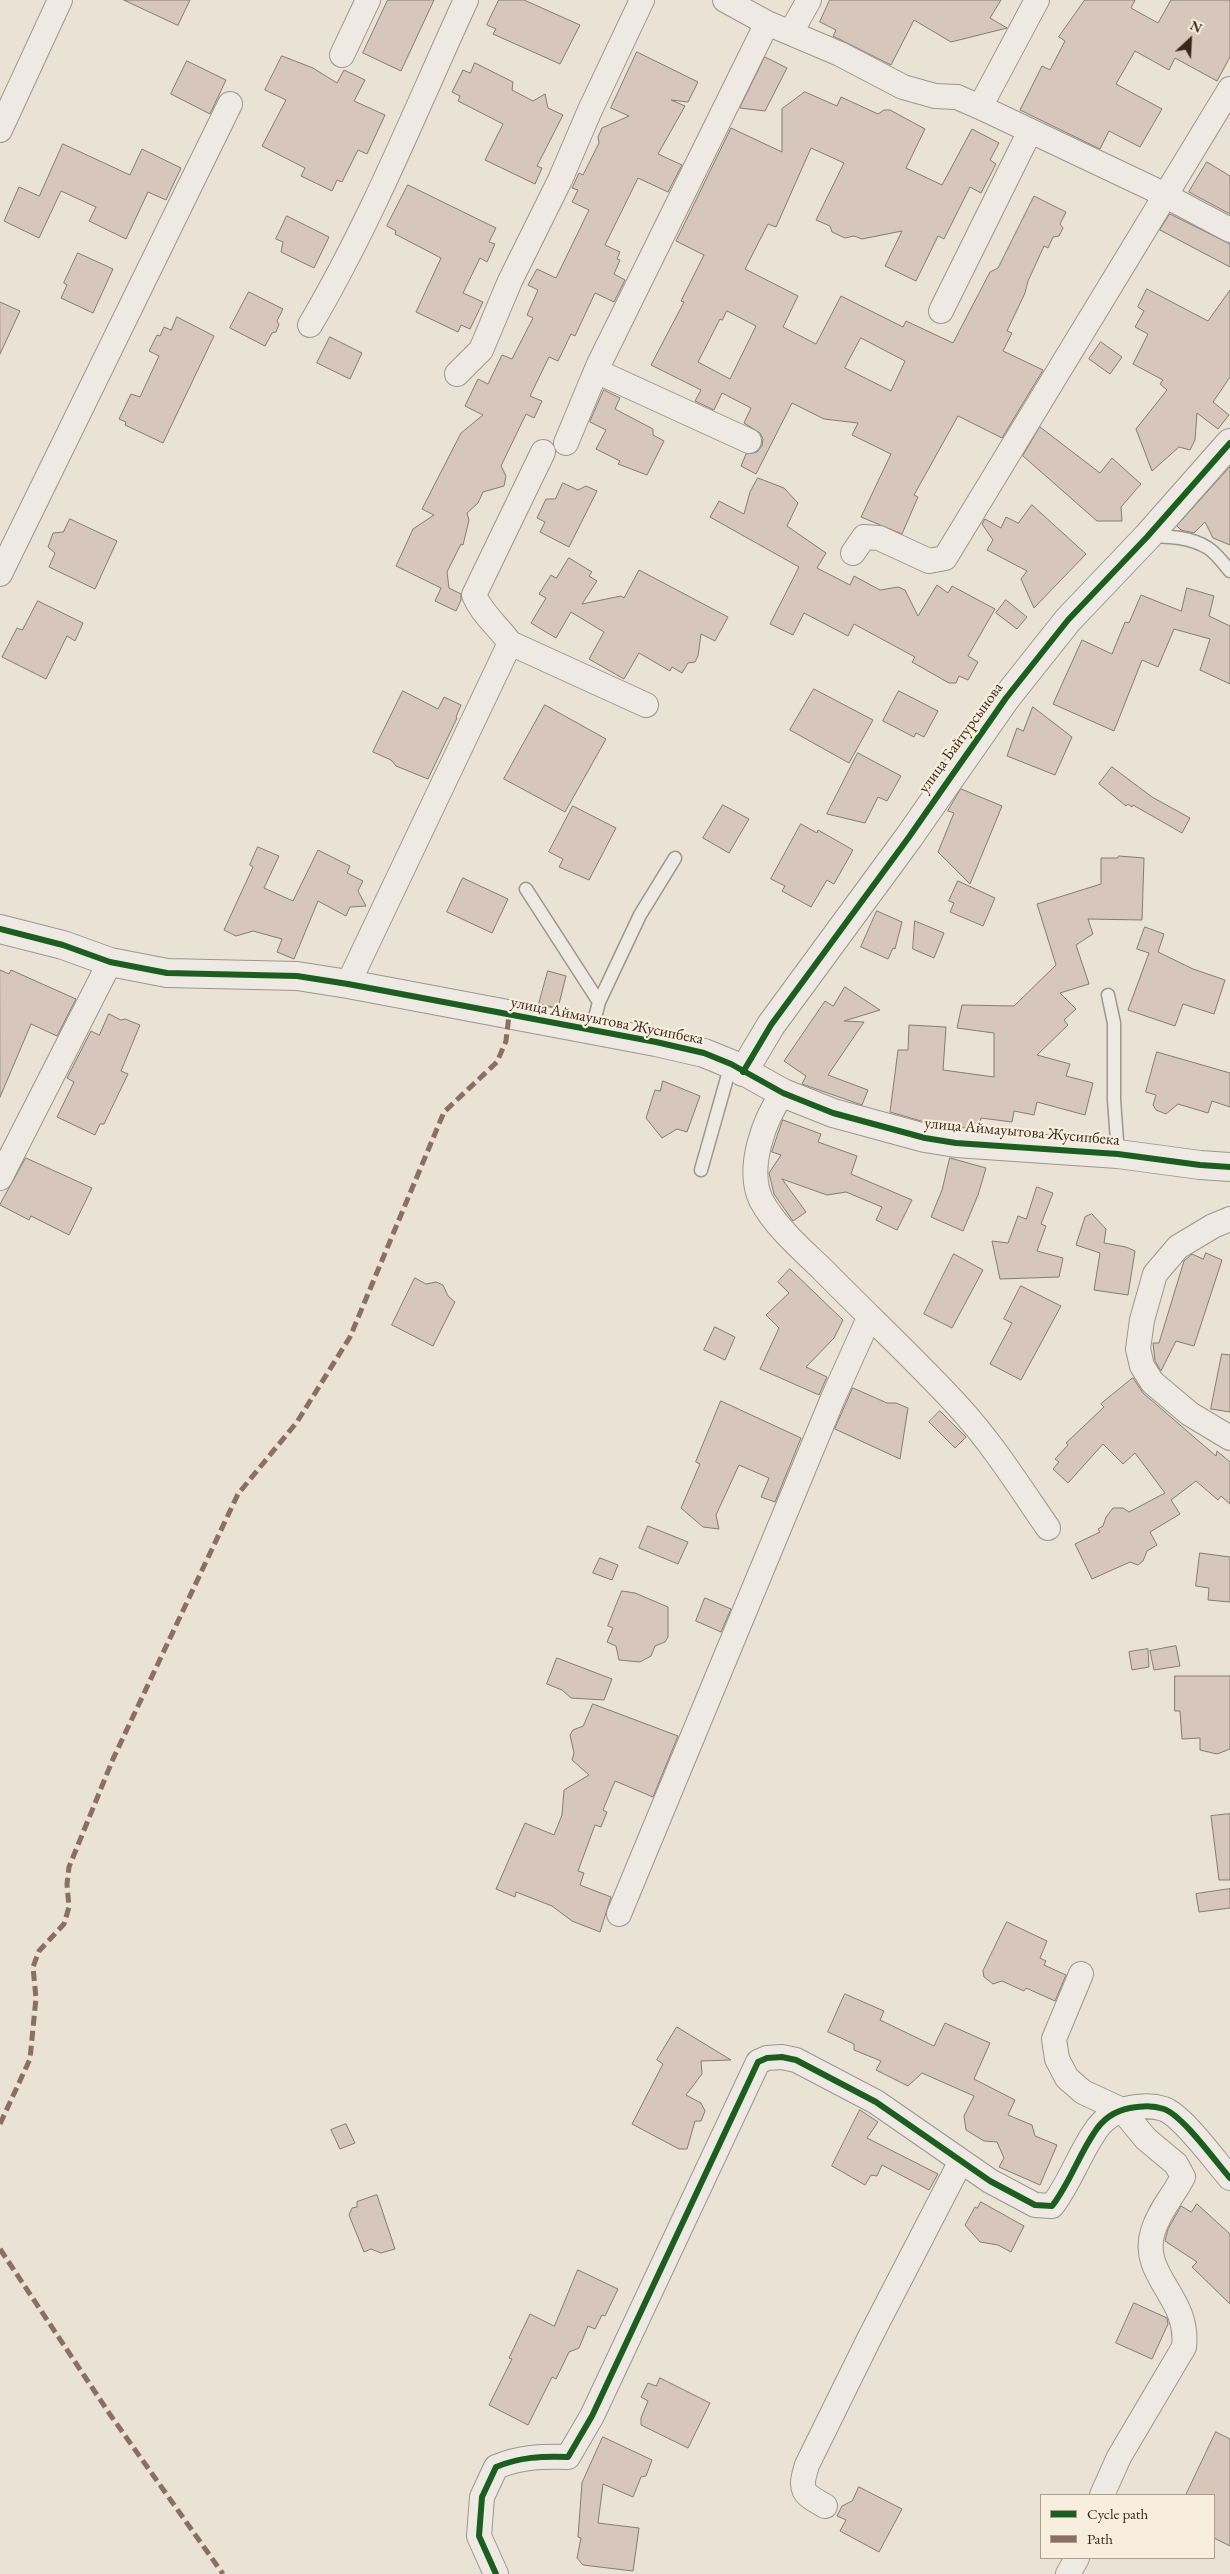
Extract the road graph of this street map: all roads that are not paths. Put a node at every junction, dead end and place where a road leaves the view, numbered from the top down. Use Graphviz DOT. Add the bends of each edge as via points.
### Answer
graph roads {
  1 [pos="60,0"];
  2 [pos="368,0"];
  3 [pos="466,0"];
  4 [pos="642,0"];
  5 [pos="725,0"];
  6 [pos="809,0"];
  7 [pos="1037,0"];
  8 [pos="767,23"];
  9 [pos="792,32"];
  10 [pos="342,55"];
  11 [pos="1230,89"];
  12 [pos="230,104"];
  13 [pos="980,107"];
  14 [pos="0,130"];
  15 [pos="1030,131"];
  16 [pos="1165,195"];
  17 [pos="1230,230"];
  18 [pos="941,311"];
  19 [pos="310,326"];
  20 [pos="596,371"];
  21 [pos="457,374"];
  22 [pos="749,441"];
  23 [pos="566,443"];
  24 [pos="1230,443"];
  25 [pos="543,452"];
  26 [pos="1147,537"];
  27 [pos="853,553"];
  28 [pos="1230,571"];
  29 [pos="0,574"];
  30 [pos="510,642"];
  31 [pos="646,705"];
  32 [pos="675,858"];
  33 [pos="526,889"];
  34 [pos="0,929"];
  35 [pos="110,962"];
  36 [pos="348,984"];
  37 [pos="1108,995"];
  38 [pos="599,1002"];
  39 [pos="592,1028"];
  40 [pos="737,1068"];
  41 [pos="783,1092"];
  42 [pos="1118,1154"];
  43 [pos="1230,1167"];
  44 [pos="701,1170"];
  45 [pos="0,1178"];
  46 [pos="1230,1219"];
  47 [pos="869,1318"];
  48 [pos="1230,1438"];
  49 [pos="1048,1528"];
  50 [pos="619,1914"];
  51 [pos="1081,1974"];
  52 [pos="1122,2110"];
  53 [pos="962,2160"];
  54 [pos="1180,2172"];
  55 [pos="1227,2174"];
  56 [pos="1102,2494"];
  57 [pos="825,2506"];
  58 [pos="1076,2559"];
  59 [pos="496,2574"];
  60 [pos="1068,2574"];
  1 -- 14 [label="street"];
  2 -- 10 [label="street"];
  3 -- 19 [label="street" via="391,170"];
  4 -- 21 [label="street" via="560,180 510,280 481,350"];
  5 -- 8 [label="street"];
  6 -- 9 [label="street"];
  7 -- 13 [label="street"];
  8 -- 9 [label="street"];
  8 -- 20 [label="street"];
  9 -- 13 [label="street" via="903,87 935,96 958,97"];
  11 -- 16 [label="street"];
  12 -- 29 [label="street"];
  13 -- 15 [label="street"];
  15 -- 16 [label="street"];
  15 -- 18 [label="street"];
  16 -- 17 [label="street"];
  16 -- 27 [label="street" via="945,558 930,561 879,538 864,537"];
  20 -- 22 [label="street"];
  20 -- 23 [label="street"];
  24 -- 26 [label="street, улица Байтурсынова"];
  25 -- 30 [label="street" via="474,596 480,609"];
  26 -- 28 [label="lane" via="1160,536 1197,543 1209,548"];
  26 -- 40 [label="street, улица Байтурсынова" via="1068,620 1006,698 909,837"];
  30 -- 31 [label="street"];
  30 -- 36 [label="street"];
  32 -- 38 [label="lane" via="640,916"];
  33 -- 38 [label="lane"];
  34 -- 35 [label="street, улица Аймауытова Жусипбека" via="63,945"];
  35 -- 36 [label="street, улица Аймауытова Жусипбека" via="167,973 298,976"];
  35 -- 45 [label="street"];
  36 -- 39 [label="street, улица Аймауытова Жусипбека"];
  37 -- 42 [label="lane" via="1114,1023"];
  38 -- 39 [label="lane"];
  39 -- 40 [label="street, улица Аймауытова Жусипбека" via="704,1053"];
  40 -- 41 [label="street, улица Аймауытова Жусипбека"];
  40 -- 44 [label="lane"];
  41 -- 42 [label="street, улица Аймауытова Жусипбека" via="833,1113 925,1138"];
  41 -- 47 [label="street" via="773,1106 759,1146 755,1180 761,1200 786,1233"];
  42 -- 43 [label="street, улица Аймауытова Жусипбека"];
  46 -- 48 [label="street" via="1178,1247 1155,1274 1142,1320 1138,1349 1142,1366 1152,1382 1190,1414"];
  47 -- 49 [label="street" via="957,1405 990,1443"];
  47 -- 50 [label="street"];
  51 -- 52 [label="street" via="1054,2039 1057,2059 1067,2078 1084,2092"];
  52 -- 53 [label="street" via="1104,2119 1052,2206 1035,2206 990,2181"];
  52 -- 54 [label="street" via="1146,2139 1176,2164"];
  52 -- 55 [label="street" via="1146,2105 1166,2109"];
  53 -- 57 [label="street" via="807,2465 802,2483 804,2492"];
  53 -- 59 [label="street" via="876,2102 796,2060 782,2057 758,2062 592,2416 568,2457 522,2458 496,2467 482,2497 479,2536"];
  54 -- 55 [label="street"];
  54 -- 56 [label="street" via="1183,2177 1161,2212 1152,2232 1151,2247 1153,2268 1180,2310 1186,2331 1184,2347 1119,2457"];
  58 -- 60 [label="street"];
}
